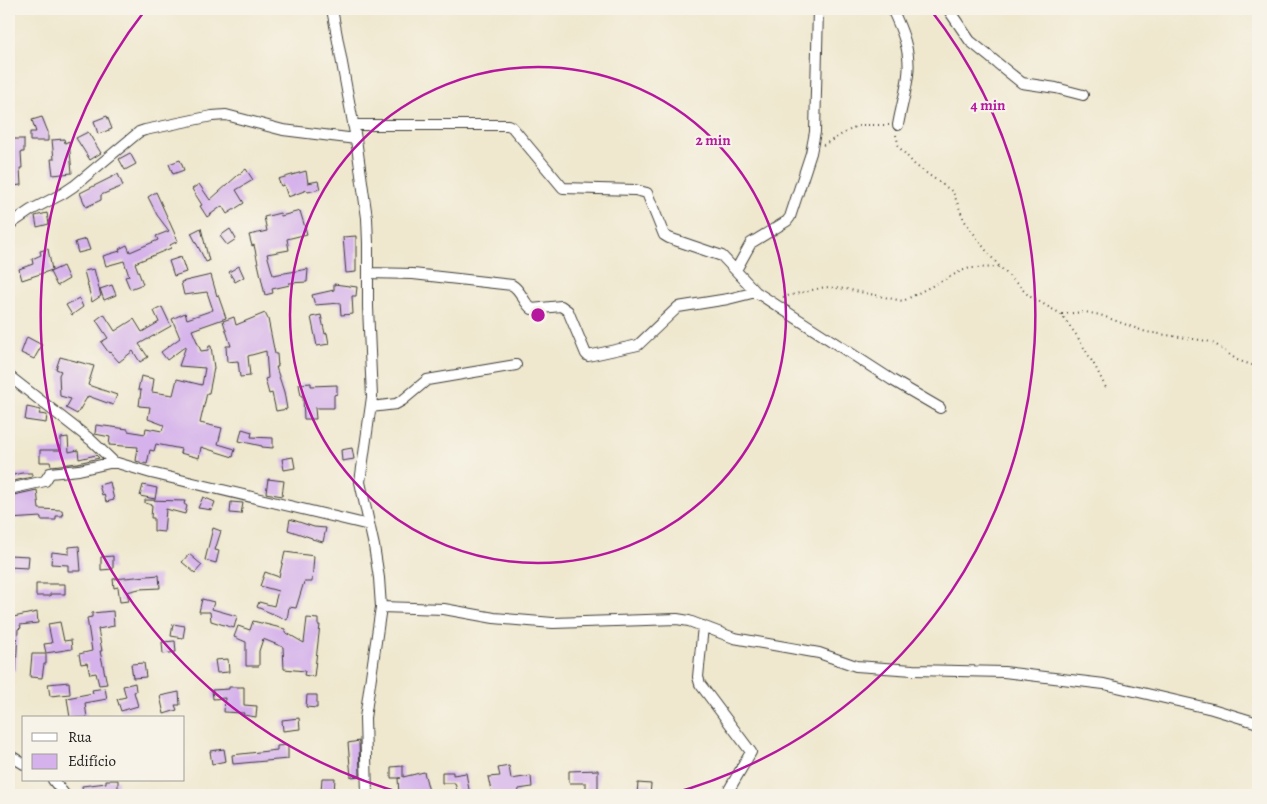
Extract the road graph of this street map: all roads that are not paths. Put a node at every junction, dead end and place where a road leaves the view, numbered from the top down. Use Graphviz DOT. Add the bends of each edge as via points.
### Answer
graph roads {
  1 [pos="334,9"];
  2 [pos="818,9"];
  3 [pos="892,9"];
  4 [pos="948,9"];
  5 [pos="1083,95"];
  6 [pos="898,125"];
  7 [pos="353,126"];
  8 [pos="356,139"];
  9 [pos="9,225"];
  10 [pos="736,270"];
  11 [pos="368,274"];
  12 [pos="756,292"];
  13 [pos="516,365"];
  14 [pos="9,376"];
  15 [pos="371,407"];
  16 [pos="940,408"];
  17 [pos="114,462"];
  18 [pos="9,489"];
  19 [pos="369,525"];
  20 [pos="381,608"];
  21 [pos="703,626"];
  22 [pos="1258,723"];
  23 [pos="9,755"];
  24 [pos="22,763"];
  25 [pos="55,782"];
  26 [pos="65,795"];
  27 [pos="367,795"];
  28 [pos="726,795"];
  1 -- 7 [label="street"];
  2 -- 10 [label="street" via="816,118 811,153 790,217 751,242"];
  3 -- 6 [label="street" via="906,43 908,66"];
  4 -- 5 [label="street" via="970,41 1022,83"];
  7 -- 8 [label="street"];
  7 -- 10 [label="street" via="508,125 563,188 647,193 664,235 722,256"];
  8 -- 9 [label="street" via="282,130 226,115 145,130 74,186"];
  8 -- 11 [label="street" via="367,218"];
  10 -- 12 [label="street"];
  11 -- 12 [label="street" via="413,274 512,285 532,308 565,308 588,356 638,345 678,307"];
  11 -- 15 [label="street"];
  12 -- 16 [label="street"];
  13 -- 15 [label="street" via="427,380 396,404"];
  14 -- 17 [label="street"];
  15 -- 19 [label="street" via="360,482"];
  17 -- 18 [label="street" via="50,473 45,481"];
  17 -- 19 [label="street"];
  19 -- 20 [label="street"];
  20 -- 21 [label="street" via="444,609 494,618 553,622 677,619"];
  20 -- 27 [label="street" via="364,718"];
  21 -- 22 [label="street" via="748,642 818,653 856,666 1004,672 1104,684"];
  21 -- 28 [label="street" via="700,684 751,752"];
  23 -- 24 [label="street"];
  25 -- 26 [label="street"];
}
